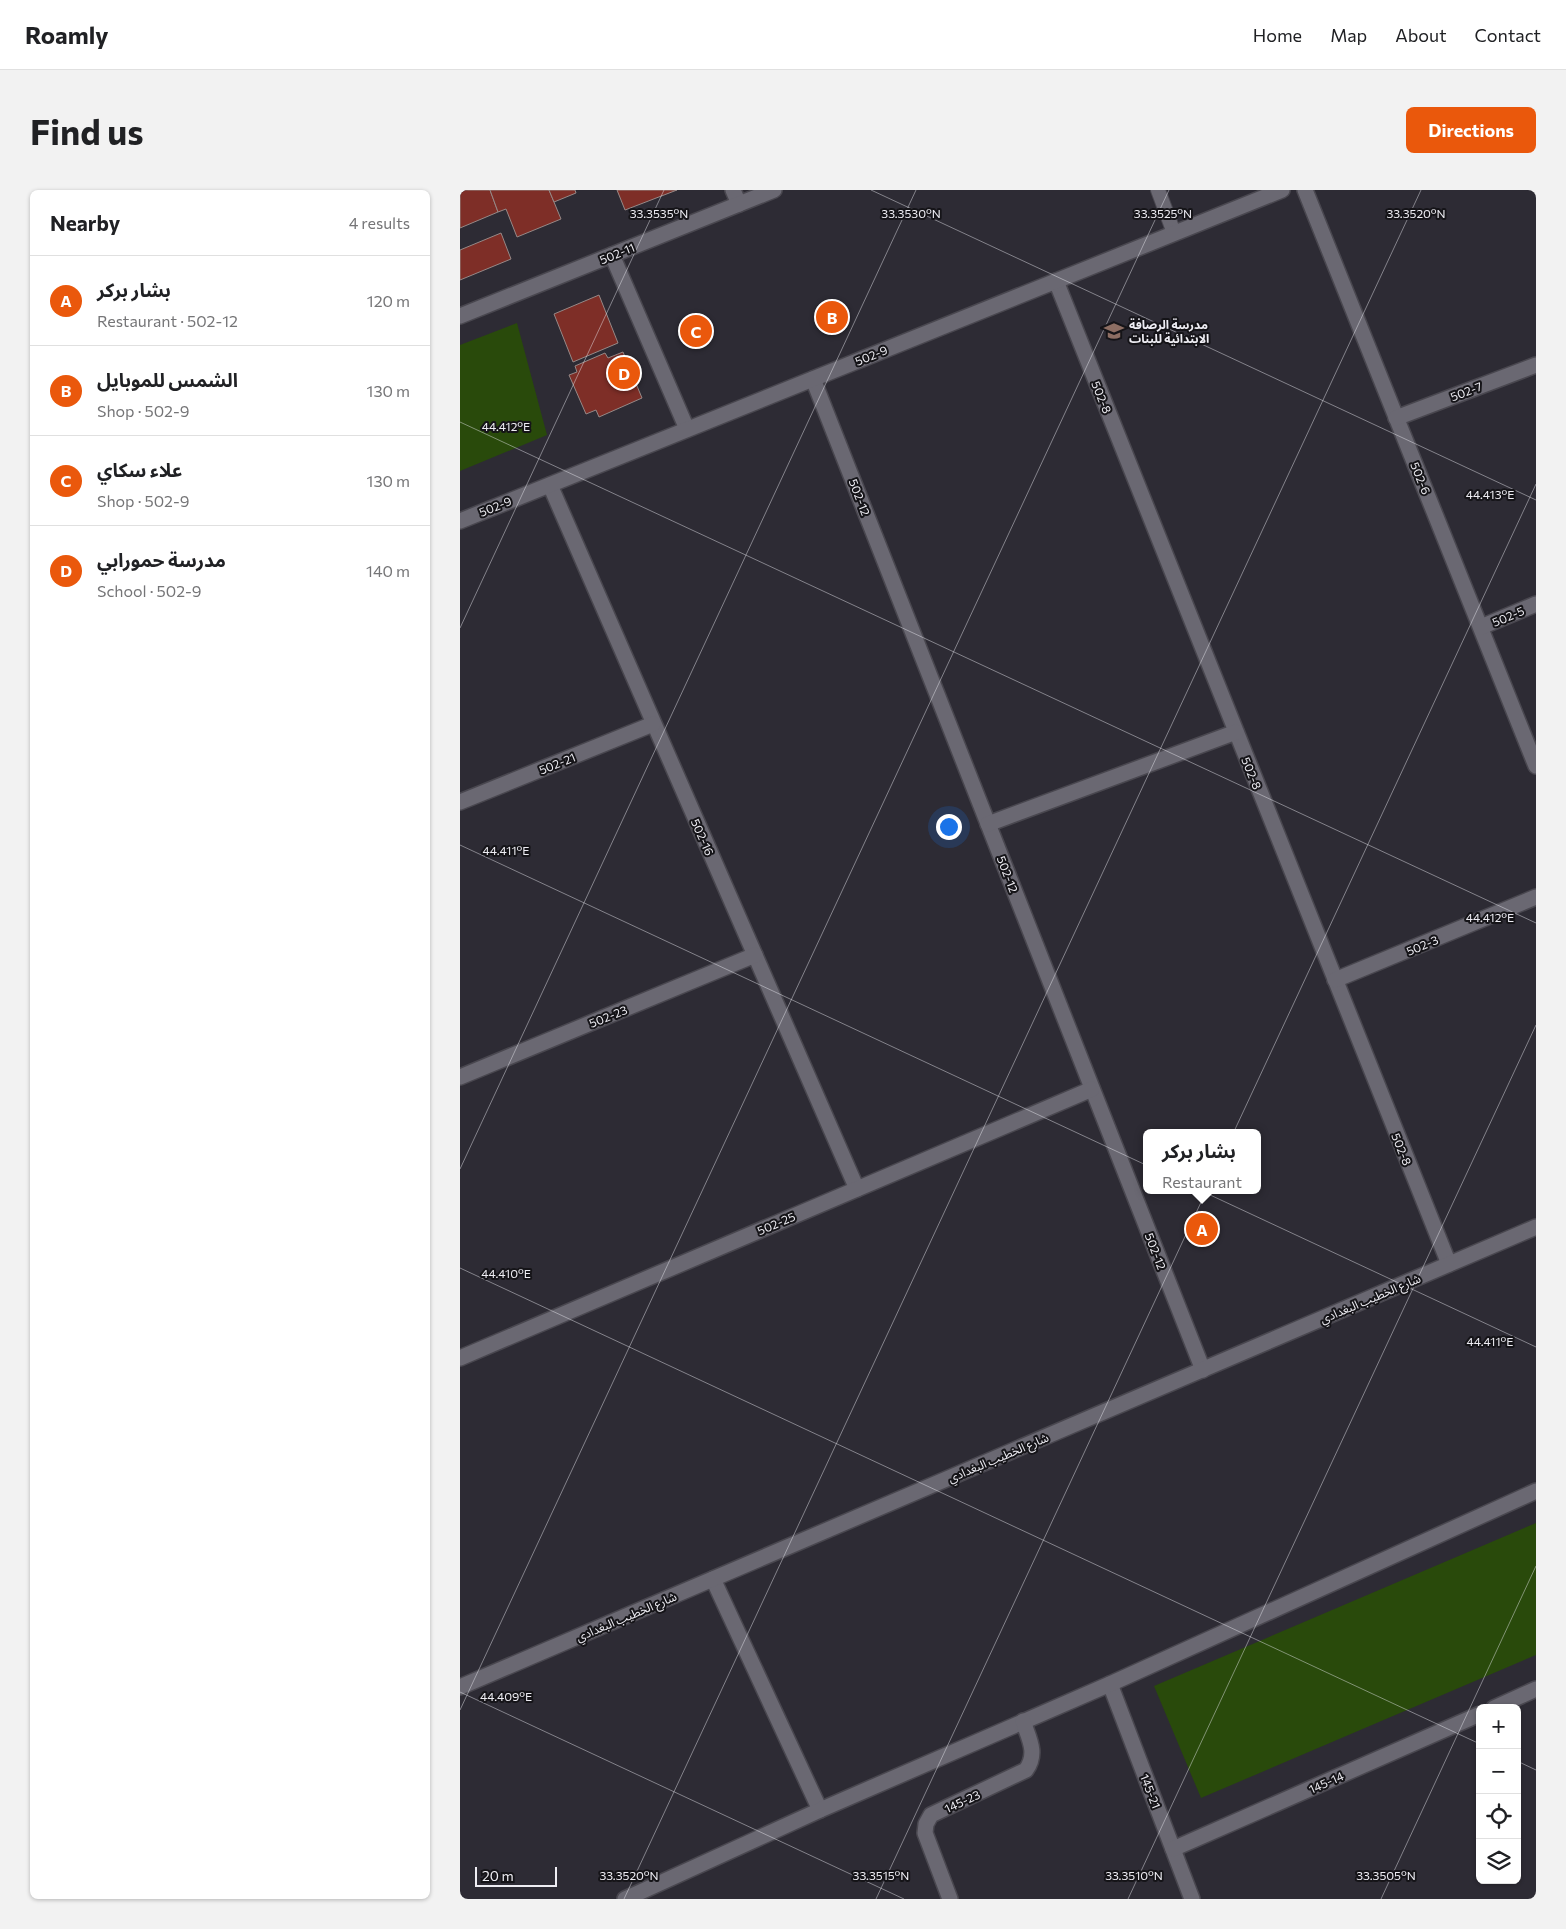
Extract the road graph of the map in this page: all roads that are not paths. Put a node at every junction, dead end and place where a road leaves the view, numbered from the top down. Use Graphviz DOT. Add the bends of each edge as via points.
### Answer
graph roads {
  1 [pos="774,190"];
  2 [pos="1158,190"];
  3 [pos="1282,190"];
  4 [pos="1305,190"];
  5 [pos="736,197"];
  6 [pos="1174,234"];
  7 [pos="612,255"];
  8 [pos="1056,281"];
  9 [pos="460,316"];
  10 [pos="1536,365"];
  11 [pos="813,378"];
  12 [pos="1396,418"];
  13 [pos="687,429"];
  14 [pos="550,484"];
  15 [pos="460,520"];
  16 [pos="1536,604"];
  17 [pos="1481,628"];
  18 [pos="654,724"];
  19 [pos="1236,732"];
  20 [pos="1536,766"];
  21 [pos="460,802"];
  22 [pos="988,824"];
  23 [pos="1536,897"];
  24 [pos="755,955"];
  25 [pos="1335,980"];
  26 [pos="460,1077"];
  27 [pos="1092,1088"];
  28 [pos="857,1189"];
  29 [pos="1536,1227"];
  30 [pos="1448,1264"];
  31 [pos="460,1358"];
  32 [pos="1203,1370"];
  33 [pos="1536,1490"];
  34 [pos="713,1579"];
  35 [pos="1110,1684"];
  36 [pos="460,1687"];
  37 [pos="1536,1689"];
  38 [pos="1503,1704"];
  39 [pos="1476,1716"];
  40 [pos="1023,1721"];
  41 [pos="820,1810"];
  42 [pos="1173,1849"];
  43 [pos="625,1899"];
  44 [pos="950,1899"];
  45 [pos="1192,1899"];
  1 -- 5 [label="street, 502-11"];
  2 -- 6 [label="lane"];
  3 -- 6 [label="street, 502-9"];
  4 -- 12 [label="street, 502-6"];
  5 -- 7 [label="street, 502-11"];
  6 -- 8 [label="street, 502-9"];
  7 -- 9 [label="street, 502-11"];
  7 -- 13 [label="street"];
  8 -- 11 [label="street, 502-9"];
  8 -- 19 [label="street, 502-8"];
  10 -- 12 [label="street, 502-7"];
  11 -- 13 [label="street, 502-9"];
  11 -- 22 [label="street, 502-12"];
  12 -- 17 [label="street, 502-6"];
  13 -- 14 [label="street, 502-9"];
  14 -- 15 [label="street, 502-9"];
  14 -- 18 [label="street, 502-16"];
  16 -- 17 [label="street, 502-5"];
  17 -- 20 [label="street, 502-6"];
  18 -- 21 [label="street, 502-21"];
  18 -- 24 [label="street, 502-16"];
  19 -- 22 [label="street"];
  19 -- 25 [label="street, 502-8"];
  22 -- 27 [label="street, 502-12"];
  23 -- 25 [label="street, 502-3"];
  24 -- 26 [label="street, 502-23"];
  24 -- 28 [label="street, 502-16"];
  25 -- 30 [label="street, 502-8"];
  27 -- 28 [label="street, 502-25"];
  27 -- 32 [label="street, 502-12"];
  28 -- 31 [label="street, 502-25"];
  29 -- 30 [label="street, شارع الخطيب البغدادي"];
  30 -- 32 [label="street, شارع الخطيب البغدادي"];
  32 -- 34 [label="street, شارع الخطيب البغدادي"];
  33 -- 35 [label="street"];
  34 -- 36 [label="street, شارع الخطيب البغدادي"];
  34 -- 41 [label="street"];
  35 -- 40 [label="street"];
  35 -- 42 [label="street, 145-21"];
  37 -- 38 [label="street"];
  39 -- 42 [label="street, 145-14"];
  40 -- 41 [label="street"];
  40 -- 44 [label="street, 145-23" via="1033,1750 1026,1770 931,1815 926,1824 925,1833"];
  41 -- 43 [label="street"];
  42 -- 45 [label="street, 145-21"];
}
